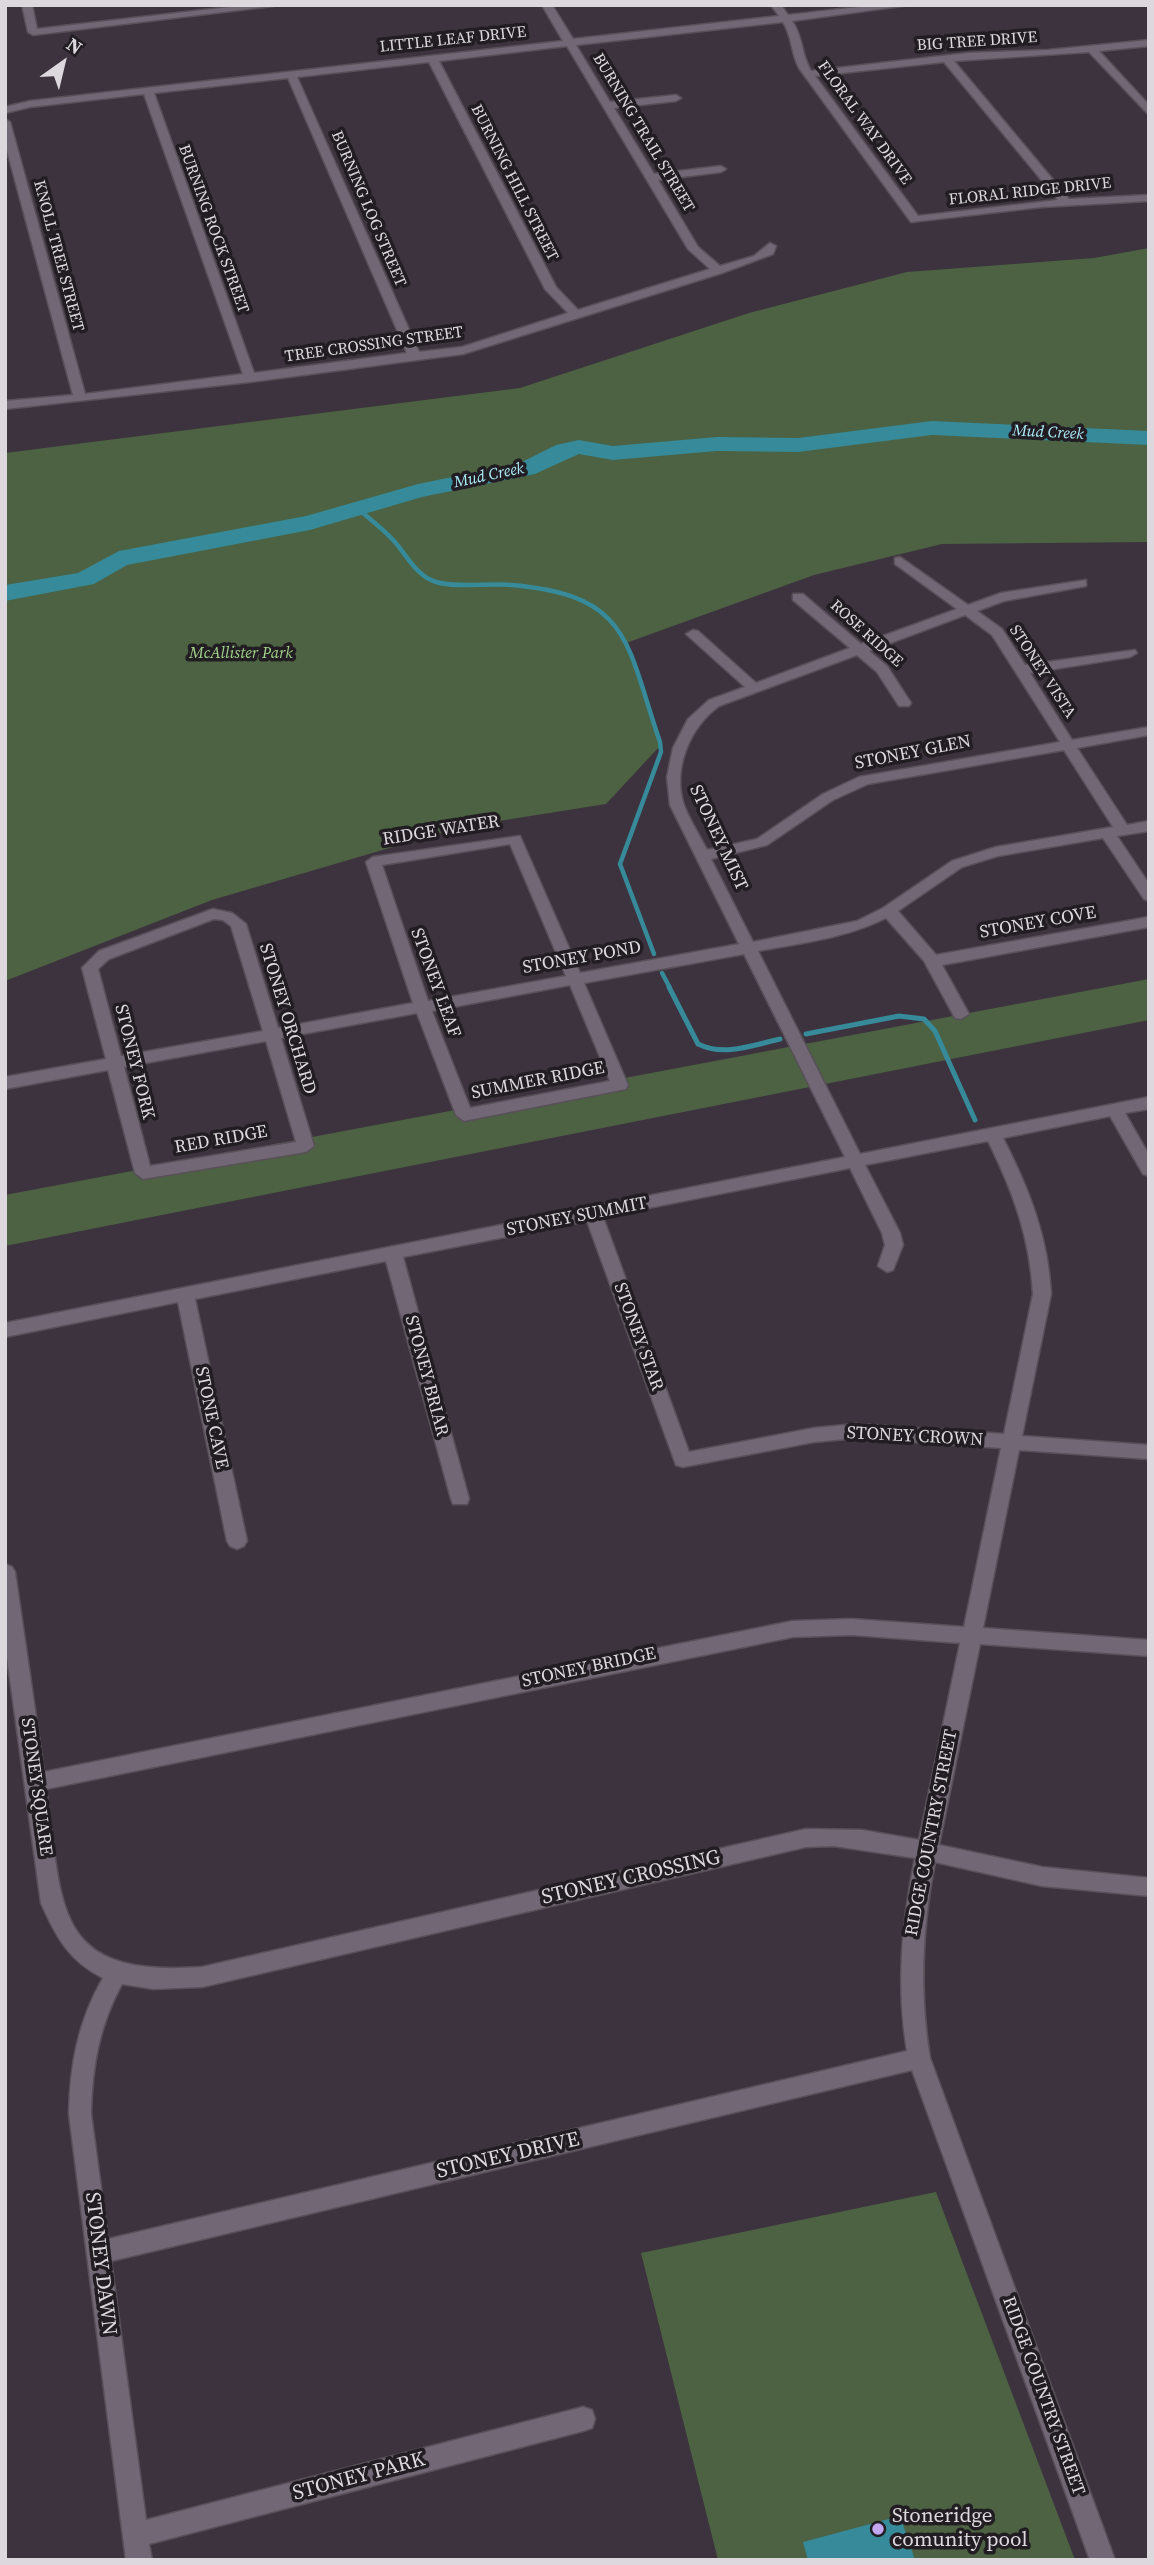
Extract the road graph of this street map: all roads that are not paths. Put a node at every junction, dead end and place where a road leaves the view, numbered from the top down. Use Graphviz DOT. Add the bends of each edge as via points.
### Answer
graph roads {
  1 [pos="27,5"];
  2 [pos="275,5"];
  3 [pos="547,5"];
  4 [pos="776,5"];
  5 [pos="904,5"];
  6 [pos="178,10"];
  7 [pos="786,18"];
  8 [pos="569,43"];
  9 [pos="1149,43"];
  10 [pos="1092,49"];
  11 [pos="432,58"];
  12 [pos="947,59"];
  13 [pos="292,74"];
  14 [pos="808,74"];
  15 [pos="148,90"];
  16 [pos="676,98"];
  17 [pos="608,106"];
  18 [pos="5,110"];
  19 [pos="1149,111"];
  20 [pos="5,122"];
  21 [pos="721,169"];
  22 [pos="652,177"];
  23 [pos="1149,198"];
  24 [pos="1066,202"];
  25 [pos="915,220"];
  26 [pos="770,246"];
  27 [pos="718,271"];
  28 [pos="577,316"];
  29 [pos="415,357"];
  30 [pos="250,378"];
  31 [pos="80,398"];
  32 [pos="5,405"];
  33 [pos="900,561"];
  34 [pos="1081,583"];
  35 [pos="798,597"];
  36 [pos="965,610"];
  37 [pos="693,634"];
  38 [pos="860,648"];
  39 [pos="1130,653"];
  40 [pos="1020,670"];
  41 [pos="754,688"];
  42 [pos="904,703"];
  43 [pos="1149,731"];
  44 [pos="1068,744"];
  45 [pos="1149,826"];
  46 [pos="1116,832"];
  47 [pos="702,856"];
  48 [pos="373,862"];
  49 [pos="1149,896"];
  50 [pos="888,911"];
  51 [pos="1149,922"];
  52 [pos="748,947"];
  53 [pos="93,961"];
  54 [pos="934,961"];
  55 [pos="575,979"];
  56 [pos="422,1006"];
  57 [pos="961,1014"];
  58 [pos="269,1033"];
  59 [pos="113,1062"];
  60 [pos="5,1083"];
  61 [pos="1149,1103"];
  62 [pos="1115,1110"];
  63 [pos="464,1115"];
  64 [pos="993,1134"];
  65 [pos="306,1146"];
  66 [pos="855,1162"];
  67 [pos="1149,1170"];
  68 [pos="143,1173"];
  69 [pos="593,1214"];
  70 [pos="393,1253"];
  71 [pos="887,1266"];
  72 [pos="185,1295"];
  73 [pos="5,1330"];
  74 [pos="1011,1442"];
  75 [pos="1149,1452"];
  76 [pos="682,1460"];
  77 [pos="460,1499"];
  78 [pos="237,1541"];
  79 [pos="5,1572"];
  80 [pos="971,1635"];
  81 [pos="1149,1648"];
  82 [pos="35,1782"];
  83 [pos="927,1852"];
  84 [pos="1149,1887"];
  85 [pos="116,1975"];
  86 [pos="919,2058"];
  87 [pos="98,2253"];
  88 [pos="583,2419"];
  89 [pos="136,2535"];
  90 [pos="139,2560"];
  91 [pos="1103,2560"];
  1 -- 6 [label="street" via="33,32"];
  2 -- 6 [label="street"];
  3 -- 8 [label="street, BURNING TRAIL STREET"];
  4 -- 7 [label="street, FLORAL WAY DRIVE"];
  5 -- 7 [label="street, LITTLE LEAF DRIVE"];
  7 -- 8 [label="street, LITTLE LEAF DRIVE"];
  7 -- 14 [label="street, FLORAL WAY DRIVE"];
  8 -- 11 [label="street, LITTLE LEAF DRIVE"];
  8 -- 17 [label="street, BURNING TRAIL STREET"];
  9 -- 10 [label="street, BIG TREE DRIVE"];
  10 -- 12 [label="street, BIG TREE DRIVE"];
  10 -- 19 [label="street"];
  11 -- 13 [label="street, LITTLE LEAF DRIVE"];
  11 -- 28 [label="street, BURNING HILL STREET" via="551,289"];
  12 -- 14 [label="street, BIG TREE DRIVE"];
  12 -- 24 [label="street"];
  13 -- 15 [label="street, LITTLE LEAF DRIVE"];
  13 -- 29 [label="street, BURNING LOG STREET"];
  14 -- 25 [label="street, FLORAL WAY DRIVE"];
  15 -- 18 [label="street, LITTLE LEAF DRIVE"];
  15 -- 30 [label="street, BURNING ROCK STREET"];
  16 -- 17 [label="street"];
  17 -- 22 [label="street, BURNING TRAIL STREET"];
  20 -- 31 [label="street, KNOLL TREE STREET"];
  21 -- 22 [label="street"];
  22 -- 27 [label="street, BURNING TRAIL STREET" via="694,249"];
  23 -- 24 [label="street, FLORAL RIDGE DRIVE"];
  24 -- 25 [label="street, FLORAL RIDGE DRIVE"];
  26 -- 27 [label="street, TREE CROSSING STREET" via="765,255"];
  27 -- 28 [label="street, TREE CROSSING STREET"];
  28 -- 29 [label="street, TREE CROSSING STREET" via="478,347"];
  29 -- 30 [label="street, TREE CROSSING STREET"];
  30 -- 31 [label="street, TREE CROSSING STREET"];
  31 -- 32 [label="street, TREE CROSSING STREET"];
  33 -- 36 [label="street, STONEY VISTA"];
  34 -- 36 [label="street, STONEY MIST" via="1024,591"];
  35 -- 38 [label="street, ROSE RIDGE"];
  36 -- 38 [label="street, STONEY MIST"];
  36 -- 40 [label="street, STONEY VISTA" via="997,632"];
  37 -- 41 [label="street"];
  38 -- 41 [label="street, STONEY MIST"];
  38 -- 42 [label="street, ROSE RIDGE" via="882,669"];
  39 -- 40 [label="street"];
  40 -- 44 [label="street, STONEY VISTA"];
  41 -- 47 [label="street, STONEY MIST" via="714,703 698,715 675,763 677,805"];
  43 -- 44 [label="street, STONEY GLEN"];
  44 -- 46 [label="street, STONEY VISTA"];
  44 -- 47 [label="street, STONEY GLEN" via="855,783 762,842"];
  45 -- 46 [label="street, STONEY POND"];
  46 -- 49 [label="street, STONEY VISTA"];
  46 -- 50 [label="street, STONEY POND" via="996,852 957,864"];
  47 -- 52 [label="street, STONEY MIST"];
  48 -- 55 [label="street, RIDGE WATER" via="515,839"];
  48 -- 56 [label="street, STONEY LEAF"];
  50 -- 52 [label="street, STONEY POND" via="835,932"];
  50 -- 54 [label="street" via="918,937"];
  51 -- 54 [label="street, STONEY COVE"];
  52 -- 55 [label="street, STONEY POND"];
  52 -- 66 [label="street, STONEY MIST"];
  53 -- 58 [label="street, STONEY ORCHARD" via="204,915 220,914 238,924"];
  53 -- 59 [label="street, STONEY FORK" via="90,968"];
  54 -- 57 [label="street"];
  55 -- 56 [label="street, STONEY POND"];
  55 -- 63 [label="street, SUMMER RIDGE" via="620,1085"];
  56 -- 58 [label="street, STONEY POND"];
  56 -- 63 [label="street, STONEY LEAF"];
  58 -- 59 [label="street, STONEY POND"];
  58 -- 65 [label="street, STONEY ORCHARD"];
  59 -- 60 [label="street, STONEY POND"];
  59 -- 68 [label="street, STONEY FORK"];
  61 -- 62 [label="street, STONEY SUMMIT"];
  62 -- 64 [label="street, STONEY SUMMIT"];
  62 -- 67 [label="street"];
  64 -- 66 [label="street, STONEY SUMMIT"];
  64 -- 74 [label="street, RIDGE COUNTRY STREET" via="1031,1215 1042,1265 1042,1294"];
  65 -- 68 [label="street, RED RIDGE"];
  66 -- 69 [label="street, STONEY SUMMIT"];
  66 -- 71 [label="street, STONEY MIST" via="894,1245"];
  69 -- 70 [label="street, STONEY SUMMIT"];
  69 -- 76 [label="street, STONEY STAR"];
  70 -- 72 [label="street, STONEY SUMMIT"];
  70 -- 77 [label="street, STONEY BRIAR"];
  72 -- 73 [label="street, STONEY SUMMIT"];
  72 -- 78 [label="street, STONE CAVE"];
  74 -- 75 [label="street, STONEY CROWN"];
  74 -- 76 [label="street, STONEY CROWN" via="856,1431"];
  74 -- 80 [label="street, RIDGE COUNTRY STREET"];
  79 -- 82 [label="street, STONEY SQUARE"];
  80 -- 81 [label="street, STONEY BRIDGE"];
  80 -- 82 [label="street, STONEY BRIDGE" via="852,1627 793,1629"];
  80 -- 83 [label="street, RIDGE COUNTRY STREET"];
  82 -- 85 [label="street, STONEY SQUARE" via="59,1926 88,1959"];
  83 -- 84 [label="street, STONEY CROSSING" via="1028,1874"];
  83 -- 85 [label="street, STONEY CROSSING" via="867,1839 806,1838 202,1977 161,1981"];
  83 -- 86 [label="street, RIDGE COUNTRY STREET" via="911,1952 911,2014"];
  85 -- 87 [label="street, STONEY DAWN" via="86,2038 80,2082"];
  86 -- 87 [label="street, STONEY DRIVE"];
  86 -- 91 [label="street, RIDGE COUNTRY STREET"];
  87 -- 89 [label="street, STONEY DAWN"];
  88 -- 89 [label="street, STONEY PARK"];
  89 -- 90 [label="street, STONEY DAWN"];
}
